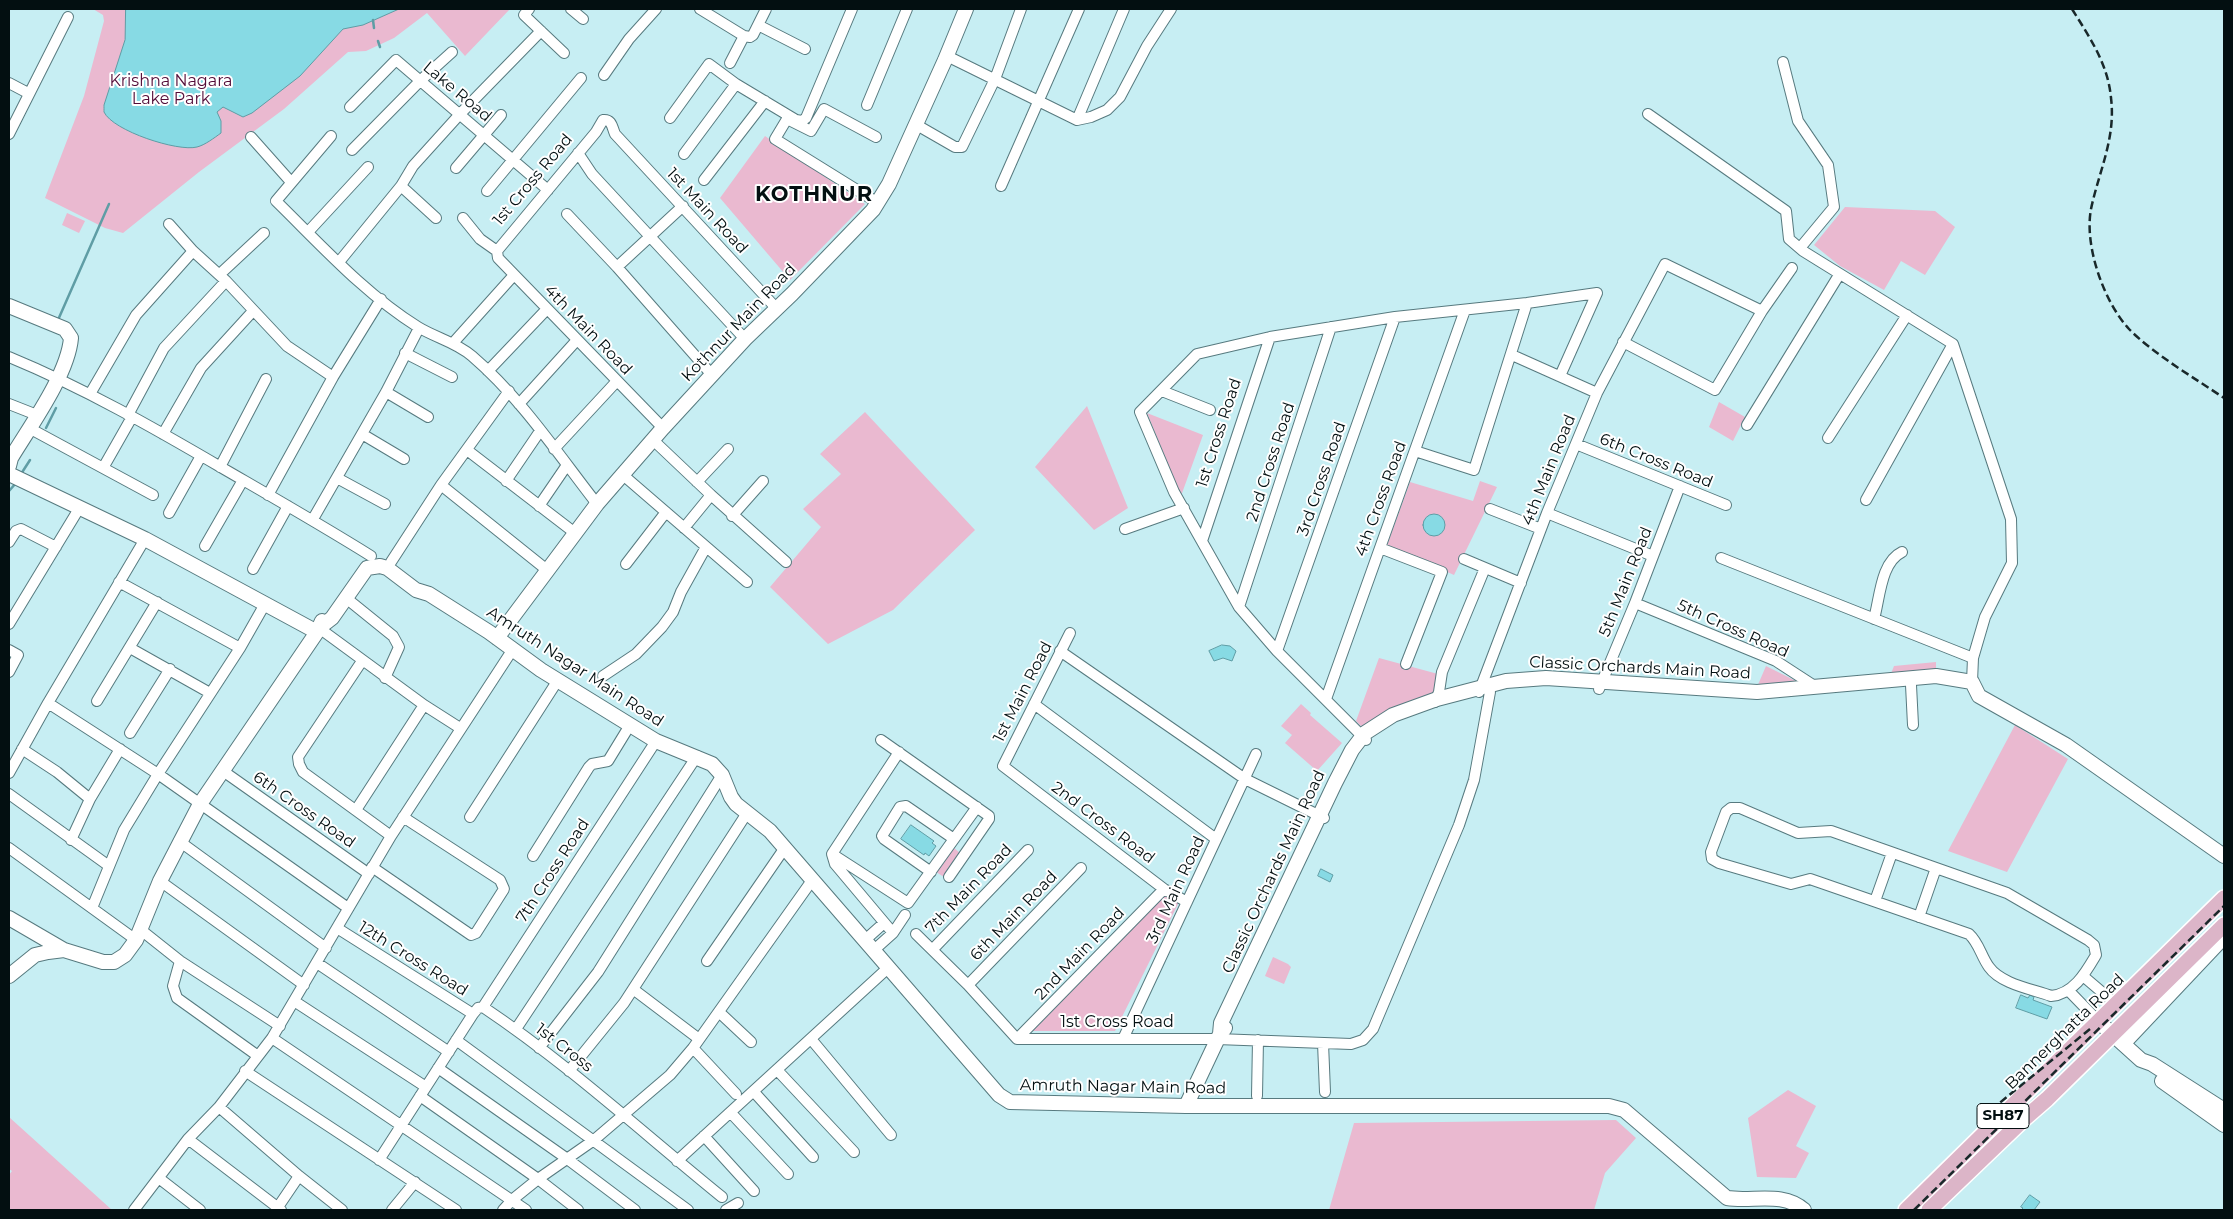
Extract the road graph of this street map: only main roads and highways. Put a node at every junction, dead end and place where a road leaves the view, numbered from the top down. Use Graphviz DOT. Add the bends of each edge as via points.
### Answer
graph roads {
  1 [pos="966,9"];
  2 [pos="9,306"];
  3 [pos="10,460"];
  4 [pos="9,474"];
  5 [pos="428,594"];
  6 [pos="318,630"];
  7 [pos="497,638"];
  8 [pos="1957,680"];
  9 [pos="1600,685"];
  10 [pos="2224,856"];
  11 [pos="2224,898"];
  12 [pos="9,918"];
  13 [pos="2224,925"];
  14 [pos="2224,937"];
  15 [pos="64,950"];
  16 [pos="9,975"];
  17 [pos="2100,1022"];
  18 [pos="2112,1033"];
  19 [pos="2124,1044"];
  20 [pos="2141,1060"];
  21 [pos="1186,1106"];
  22 [pos="2224,1110"];
  23 [pos="2224,1124"];
  24 [pos="1804,1210"];
  25 [pos="1906,1210"];
  26 [pos="1929,1210"];
  1 -- 7 [label="main road, Kothnur Main Road" via="878,203 663,428 597,504"];
  2 -- 3 [label="main road" via="65,329 70,335 70,352"];
  4 -- 6 [label="main road" via="80,507"];
  5 -- 6 [label="main road, Amruth Nagar Main Road" via="416,590 387,568 367,568 332,618"];
  5 -- 6 [label="main road, Amruth Nagar Main Road" via="391,562 371,556 354,572"];
  5 -- 7 [label="main road, Amruth Nagar Main Road"];
  6 -- 15 [label="main road, Amruth Nagar Main Road" via="200,804 160,881 139,935 125,955 114,962 103,962"];
  7 -- 21 [label="main road, Amruth Nagar Main Road" via="656,741 712,764 722,775 731,797 770,831 1007,1101"];
  8 -- 9 [label="main road, Classic Orchards Main Road" via="1936,676 1757,692"];
  8 -- 9 [label="main road, Classic Orchards Main Road" via="1757,699"];
  8 -- 10 [label="main road, Classic Orchards Main Road" via="1972,682 1979,696 2066,745"];
  9 -- 21 [label="main road, Classic Orchards Main Road" via="1532,678 1506,681 1483,692 1393,715 1352,750"];
  11 -- 17 [label="main road, Bannerghatta Road / SH87"];
  12 -- 15 [label="main road"];
  13 -- 18 [label="main road, Bannerghatta Road / SH87"];
  14 -- 19 [label="main road"];
  15 -- 16 [label="main road, Amruth Nagar Main Road" via="34,955"];
  17 -- 18 [label="main road"];
  17 -- 25 [label="main road, Bannerghatta Road / SH87"];
  18 -- 19 [label="main road"];
  18 -- 26 [label="main road, Bannerghatta Road / SH87"];
  19 -- 20 [label="main road"];
  20 -- 22 [label="main road"];
  20 -- 23 [label="main road" via="2148,1071"];
  21 -- 24 [label="main road, Amruth Nagar Main Road" via="1609,1106 1624,1110 1727,1198 1780,1198"];
}
